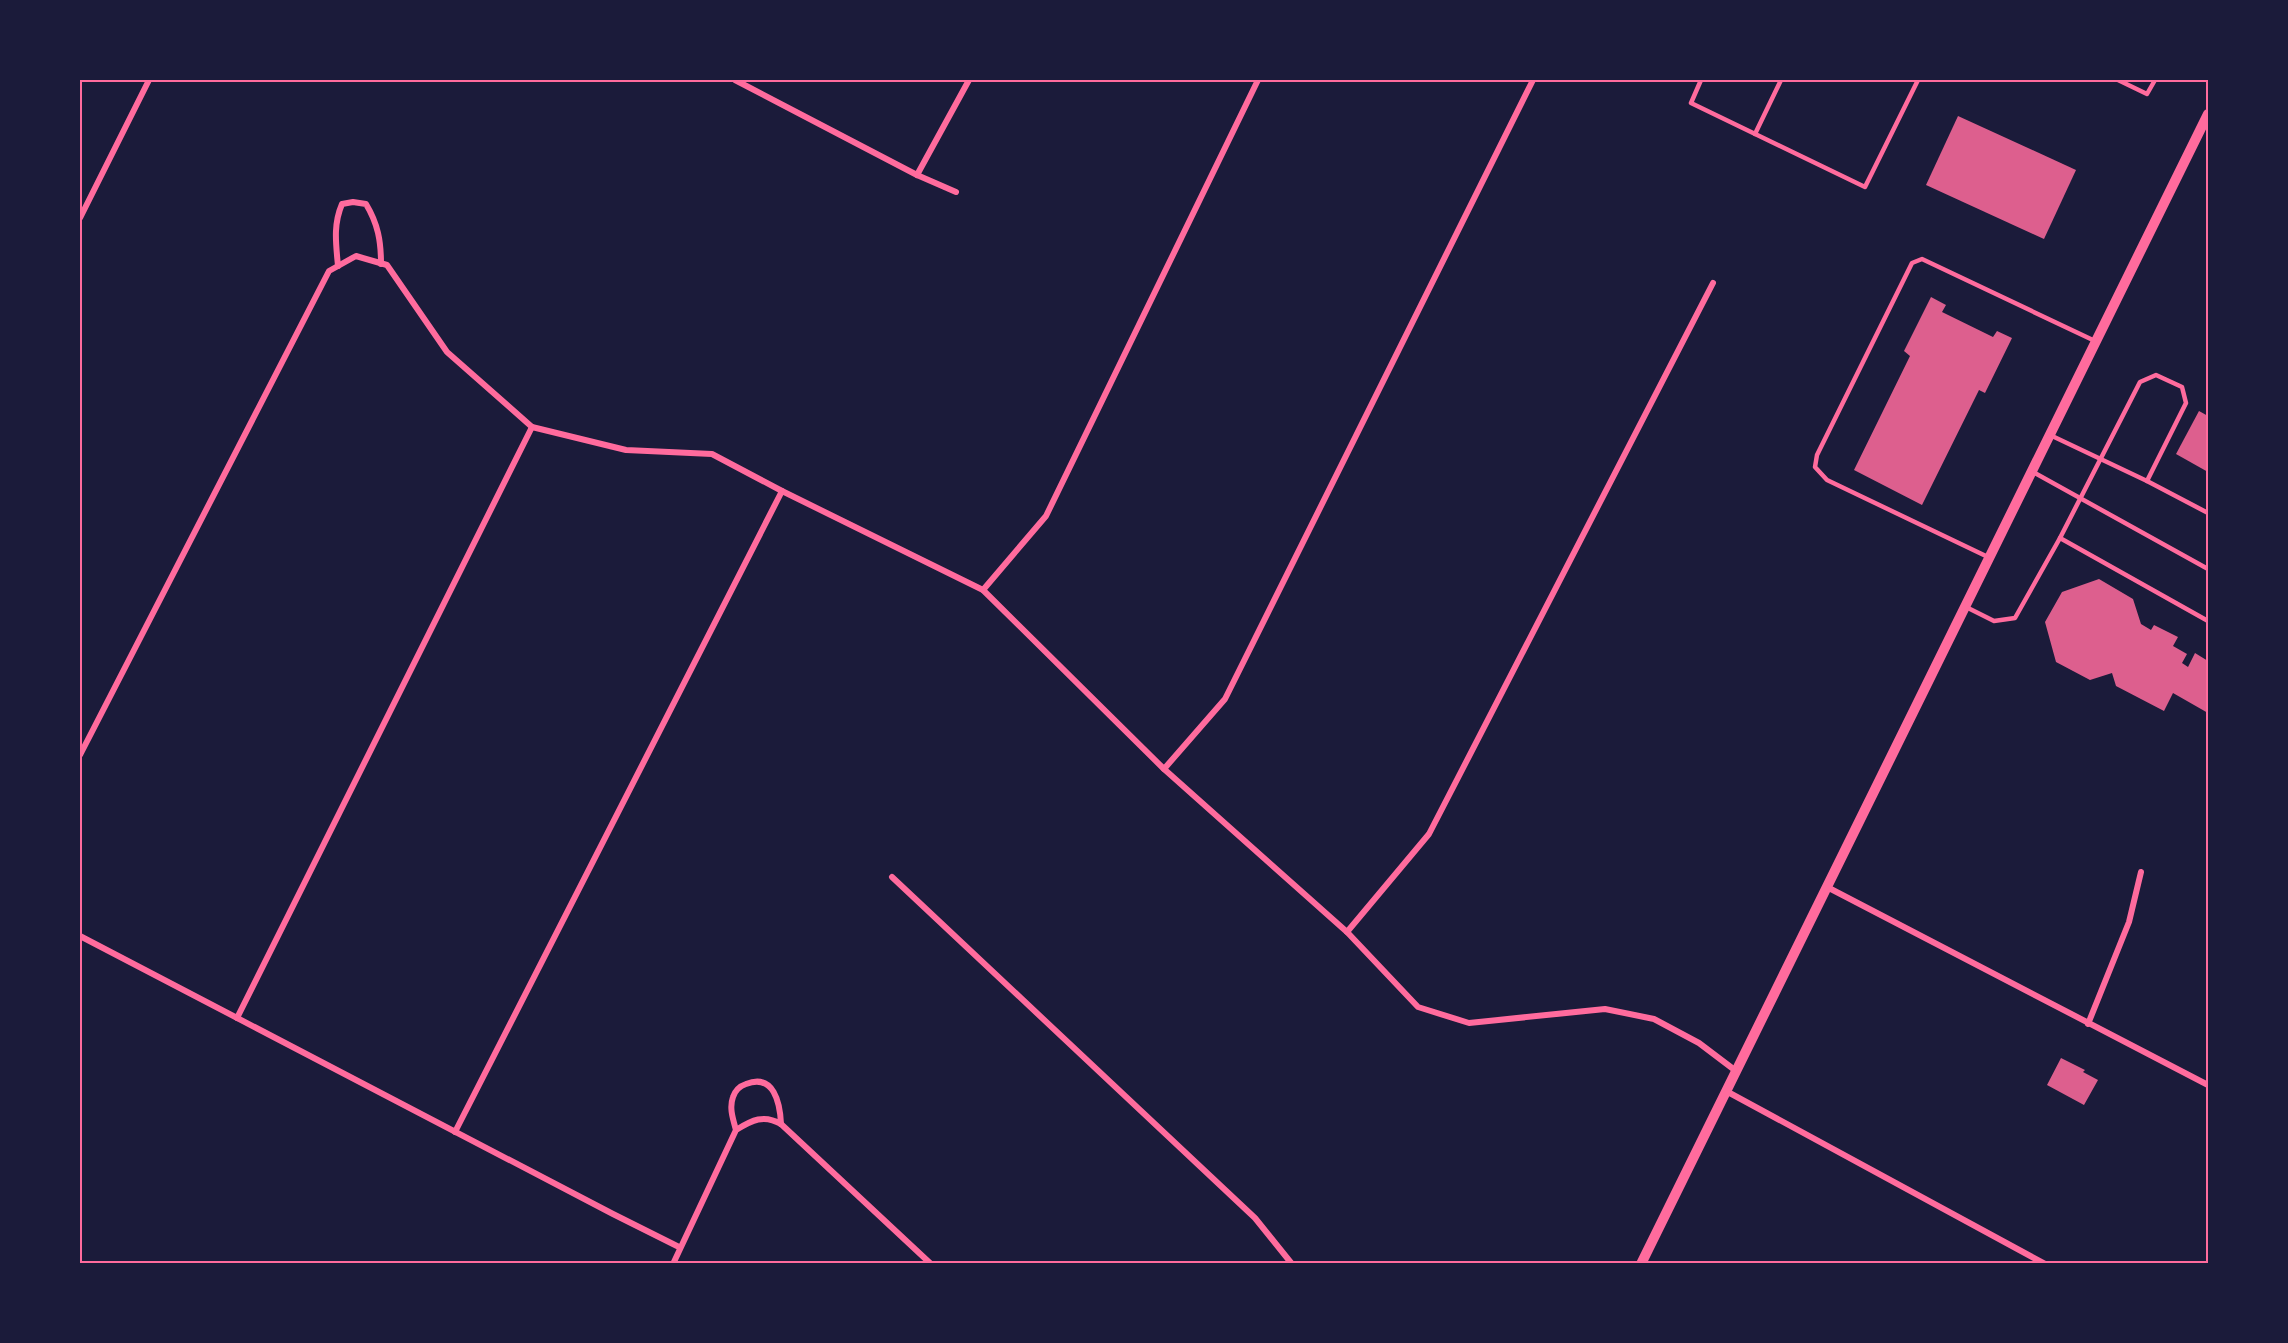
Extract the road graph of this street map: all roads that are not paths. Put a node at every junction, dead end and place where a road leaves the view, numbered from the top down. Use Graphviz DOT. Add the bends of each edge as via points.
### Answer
graph roads {
  1 [pos="149,80"];
  2 [pos="735,80"];
  3 [pos="969,80"];
  4 [pos="1258,80"];
  5 [pos="1533,80"];
  6 [pos="1701,80"];
  7 [pos="1781,80"];
  8 [pos="1918,80"];
  9 [pos="2118,80"];
  10 [pos="2155,80"];
  11 [pos="2208,114"];
  12 [pos="1755,134"];
  13 [pos="917,175"];
  14 [pos="956,192"];
  15 [pos="80,218"];
  16 [pos="381,264"];
  17 [pos="338,266"];
  18 [pos="1713,283"];
  19 [pos="2097,342"];
  20 [pos="532,426"];
  21 [pos="2050,435"];
  22 [pos="2102,460"];
  23 [pos="2033,472"];
  24 [pos="2147,481"];
  25 [pos="782,491"];
  26 [pos="2079,499"];
  27 [pos="2208,513"];
  28 [pos="2060,538"];
  29 [pos="1990,558"];
  30 [pos="2208,569"];
  31 [pos="983,590"];
  32 [pos="1965,607"];
  33 [pos="2208,621"];
  34 [pos="80,755"];
  35 [pos="1164,769"];
  36 [pos="2141,872"];
  37 [pos="892,877"];
  38 [pos="1827,888"];
  39 [pos="1347,932"];
  40 [pos="80,936"];
  41 [pos="237,1018"];
  42 [pos="2088,1024"];
  43 [pos="1736,1071"];
  44 [pos="2208,1085"];
  45 [pos="1726,1091"];
  46 [pos="781,1124"];
  47 [pos="736,1130"];
  48 [pos="455,1132"];
  49 [pos="680,1247"];
  50 [pos="673,1263"];
  51 [pos="931,1263"];
  52 [pos="1292,1263"];
  53 [pos="1641,1263"];
  54 [pos="2045,1263"];
  1 -- 15 [label="street"];
  2 -- 13 [label="street"];
  3 -- 13 [label="street"];
  4 -- 31 [label="street" via="1046,516"];
  5 -- 35 [label="street" via="1225,699"];
  6 -- 12 [label="lane" via="1691,103"];
  7 -- 12 [label="lane"];
  8 -- 12 [label="lane" via="1865,187"];
  9 -- 10 [label="lane" via="2147,94"];
  11 -- 19 [label="street"];
  13 -- 14 [label="street"];
  16 -- 17 [label="street" via="356,256"];
  16 -- 17 [label="street" via="375,219 366,204 353,202 342,204 338,213"];
  16 -- 20 [label="street" via="387,266 447,352"];
  17 -- 34 [label="street" via="328,272"];
  18 -- 39 [label="street" via="1430,834"];
  19 -- 21 [label="street"];
  19 -- 29 [label="lane" via="1922,259 1911,263 1817,455 1815,468 1827,480"];
  20 -- 25 [label="street" via="626,450 712,454"];
  20 -- 41 [label="street"];
  21 -- 22 [label="lane"];
  21 -- 23 [label="street"];
  22 -- 24 [label="lane"];
  22 -- 24 [label="lane" via="2140,382 2156,375 2182,387 2186,403"];
  22 -- 26 [label="lane"];
  23 -- 26 [label="lane"];
  23 -- 29 [label="street"];
  24 -- 27 [label="lane"];
  25 -- 31 [label="street"];
  25 -- 48 [label="street"];
  26 -- 28 [label="lane"];
  26 -- 30 [label="lane"];
  28 -- 32 [label="lane" via="2015,618 1994,621"];
  28 -- 33 [label="lane"];
  29 -- 32 [label="street"];
  31 -- 35 [label="street"];
  32 -- 38 [label="street"];
  35 -- 39 [label="street"];
  36 -- 42 [label="street" via="2129,922"];
  37 -- 52 [label="street" via="1255,1218"];
  38 -- 42 [label="street"];
  38 -- 43 [label="street"];
  39 -- 43 [label="street" via="1418,1008 1469,1023 1605,1009 1654,1019 1699,1043"];
  40 -- 41 [label="street"];
  41 -- 48 [label="street"];
  42 -- 44 [label="street"];
  43 -- 45 [label="street"];
  45 -- 53 [label="street"];
  45 -- 54 [label="street"];
  46 -- 47 [label="street" via="770,1118 753,1120"];
  46 -- 47 [label="street" via="777,1097 769,1086 755,1081 740,1086 733,1097 731,1110"];
  46 -- 51 [label="street"];
  47 -- 49 [label="street"];
  48 -- 49 [label="street"];
  49 -- 50 [label="street"];
}
